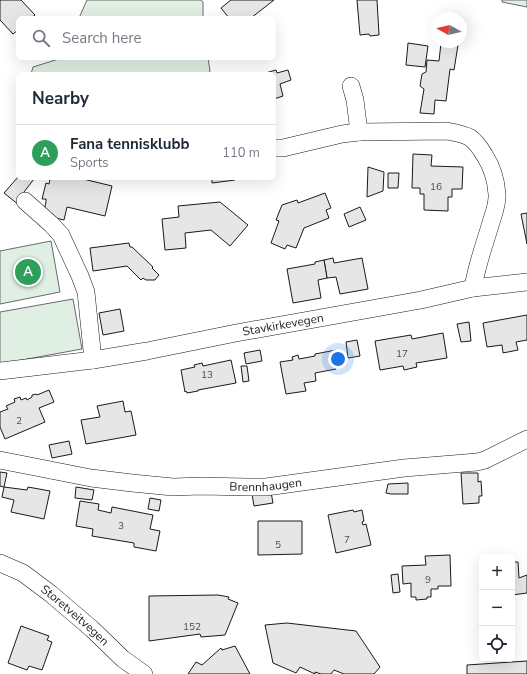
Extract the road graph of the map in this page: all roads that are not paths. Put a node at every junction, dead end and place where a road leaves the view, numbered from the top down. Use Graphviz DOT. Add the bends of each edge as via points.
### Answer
graph roads {
  1 [pos="351,86"];
  2 [pos="360,132"];
  3 [pos="276,148"];
  4 [pos="25,201"];
  5 [pos="527,282"];
  6 [pos="473,288"];
  7 [pos="93,360"];
  8 [pos="0,371"];
  9 [pos="527,439"];
  10 [pos="0,460"];
  11 [pos="0,563"];
  12 [pos="144,674"];
  1 -- 2 [label="street"];
  2 -- 3 [label="street"];
  2 -- 6 [label="street" via="446,131 461,134 477,142 495,180 497,195"];
  4 -- 7 [label="street" via="61,235 80,276 86,292"];
  5 -- 6 [label="street, Stavkirkevegen"];
  6 -- 7 [label="street, Stavkirkevegen" via="421,300"];
  7 -- 8 [label="street, Stavkirkevegen"];
  9 -- 10 [label="street, Brennhaugen" via="477,462 404,468 266,487 173,487 132,483 91,478"];
  11 -- 12 [label="street, Storetveitvegen" via="23,573"];
}
